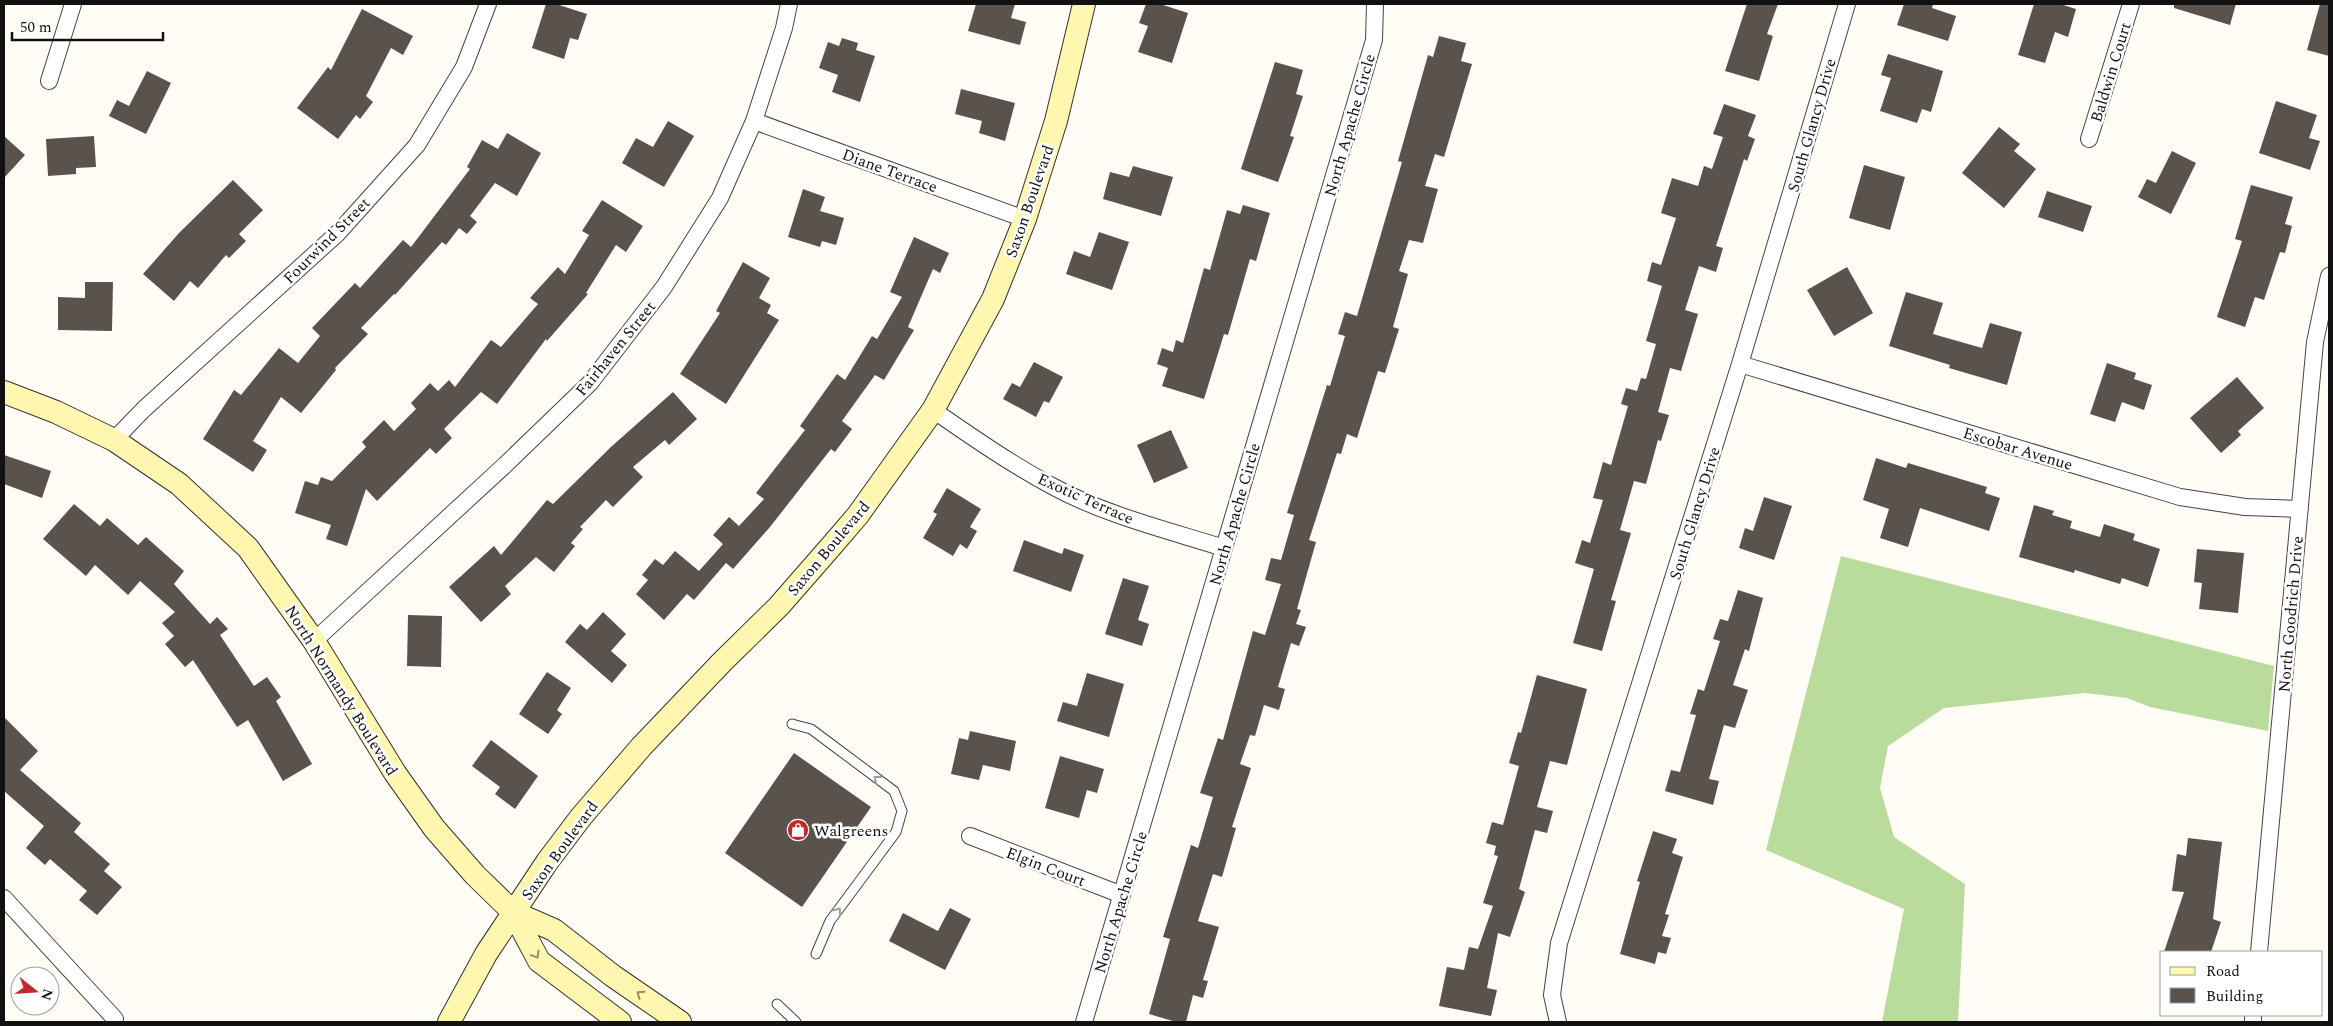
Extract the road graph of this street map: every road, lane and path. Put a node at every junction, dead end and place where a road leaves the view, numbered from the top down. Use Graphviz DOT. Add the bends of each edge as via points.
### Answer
graph roads {
  1 [pos="73,4"];
  2 [pos="488,4"];
  3 [pos="789,4"];
  4 [pos="1084,4"];
  5 [pos="1375,4"];
  6 [pos="1847,4"];
  7 [pos="2131,4"];
  8 [pos="50,81"];
  9 [pos="754,121"];
  10 [pos="2089,140"];
  11 [pos="1026,219"];
  12 [pos="2329,276"];
  13 [pos="1740,364"];
  14 [pos="4,392"];
  15 [pos="933,410"];
  16 [pos="114,440"];
  17 [pos="2300,509"];
  18 [pos="1224,548"];
  19 [pos="314,640"];
  20 [pos="792,724"];
  21 [pos="970,836"];
  22 [pos="1122,895"];
  23 [pos="4,898"];
  24 [pos="513,912"];
  25 [pos="2259,951"];
  26 [pos="816,954"];
  27 [pos="777,1004"];
  28 [pos="115,1019"];
  29 [pos="449,1022"];
  30 [pos="620,1022"];
  31 [pos="680,1022"];
  32 [pos="796,1022"];
  33 [pos="1084,1022"];
  34 [pos="1558,1022"];
  1 -- 8 [label="street"];
  2 -- 16 [label="street, Fourwind Street" via="464,67 417,145 338,233"];
  3 -- 9 [label="street, Fairhaven Street"];
  4 -- 11 [label="main road, Saxon Boulevard" via="1056,121"];
  5 -- 18 [label="street, North Apache Circle" via="1374,40"];
  6 -- 13 [label="street, South Glancy Drive"];
  7 -- 10 [label="street, Baldwin Court"];
  9 -- 11 [label="street, Diane Terrace"];
  9 -- 19 [label="street, Fairhaven Street" via="720,198 674,271 590,383"];
  11 -- 15 [label="main road, Saxon Boulevard" via="993,299"];
  12 -- 17 [label="street, North Goodrich Drive" via="2315,342"];
  13 -- 17 [label="street, Escobar Avenue" via="2180,497 2245,507"];
  13 -- 34 [label="street, South Glancy Drive" via="1559,943 1552,996"];
  14 -- 16 [label="main road, North Normandy Boulevard"];
  15 -- 18 [label="street, Exotic Terrace" via="1053,487 1108,511"];
  15 -- 24 [label="main road, Saxon Boulevard" via="858,515 779,606 641,747 581,817"];
  16 -- 19 [label="main road, North Normandy Boulevard" via="179,484 248,548"];
  17 -- 25 [label="street, North Goodrich Drive"];
  18 -- 22 [label="street, North Apache Circle"];
  19 -- 24 [label="main road, North Normandy Boulevard" via="395,773 434,828"];
  26 -- 20 [label="lane, one-way" via="830,921 896,832 902,811 894,792 811,729"];
  21 -- 22 [label="street, Elgin Court"];
  22 -- 33 [label="street, North Apache Circle"];
  23 -- 28 [label="street"];
  24 -- 29 [label="main road, Saxon Boulevard"];
  24 -- 30 [label="main road, North Normandy Boulevard, one-way" via="538,961"];
  31 -- 24 [label="main road, North Normandy Boulevard, one-way" via="554,930"];
  27 -- 32 [label="lane"];
}
